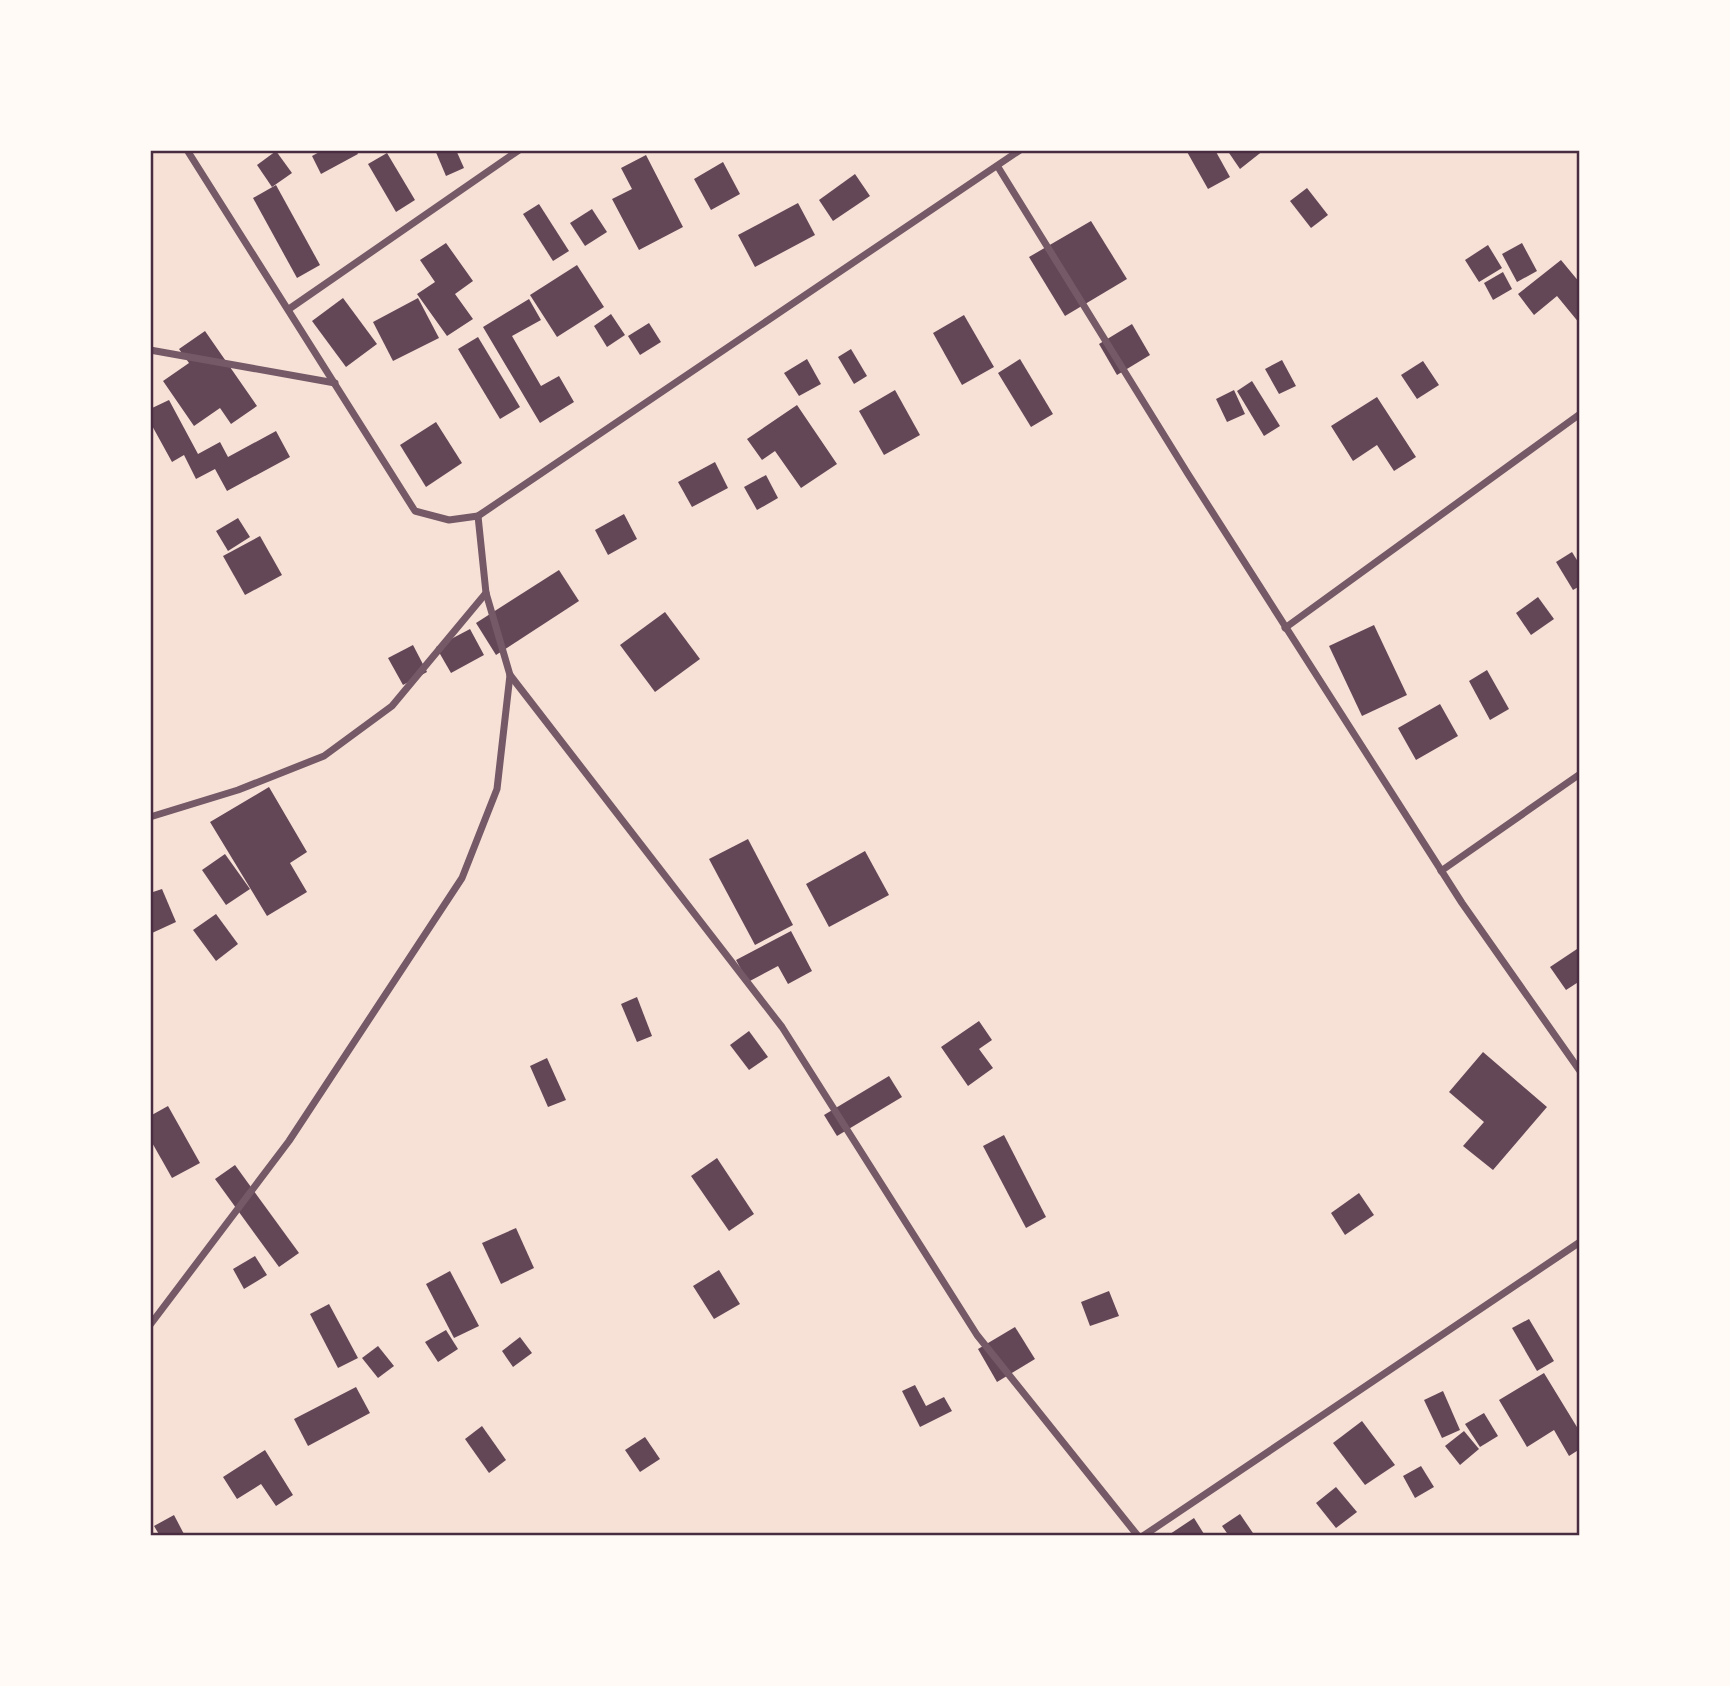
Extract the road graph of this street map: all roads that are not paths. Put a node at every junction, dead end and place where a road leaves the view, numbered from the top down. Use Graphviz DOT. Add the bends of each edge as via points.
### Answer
graph roads {
  1 [pos="187,150"];
  2 [pos="519,150"];
  3 [pos="1020,150"];
  4 [pos="998,167"];
  5 [pos="289,310"];
  6 [pos="150,350"];
  7 [pos="335,383"];
  8 [pos="1580,414"];
  9 [pos="478,516"];
  10 [pos="486,593"];
  11 [pos="1285,628"];
  12 [pos="510,675"];
  13 [pos="1580,774"];
  14 [pos="150,817"];
  15 [pos="1441,870"];
  16 [pos="1580,1071"];
  17 [pos="1580,1242"];
  18 [pos="150,1325"];
  19 [pos="1140,1535"];
  1 -- 5 [label="street"];
  2 -- 5 [label="street"];
  3 -- 4 [label="street"];
  4 -- 9 [label="street"];
  4 -- 11 [label="street"];
  5 -- 7 [label="street"];
  6 -- 7 [label="street"];
  7 -- 9 [label="street" via="415,511 449,520"];
  8 -- 11 [label="street"];
  9 -- 10 [label="street"];
  10 -- 12 [label="street"];
  10 -- 14 [label="street" via="392,706 324,756 238,790"];
  11 -- 15 [label="street"];
  12 -- 18 [label="street" via="497,789 463,878 289,1141"];
  12 -- 19 [label="street" via="782,1027 976,1335"];
  13 -- 15 [label="street"];
  15 -- 16 [label="street"];
  17 -- 19 [label="street"];
}
